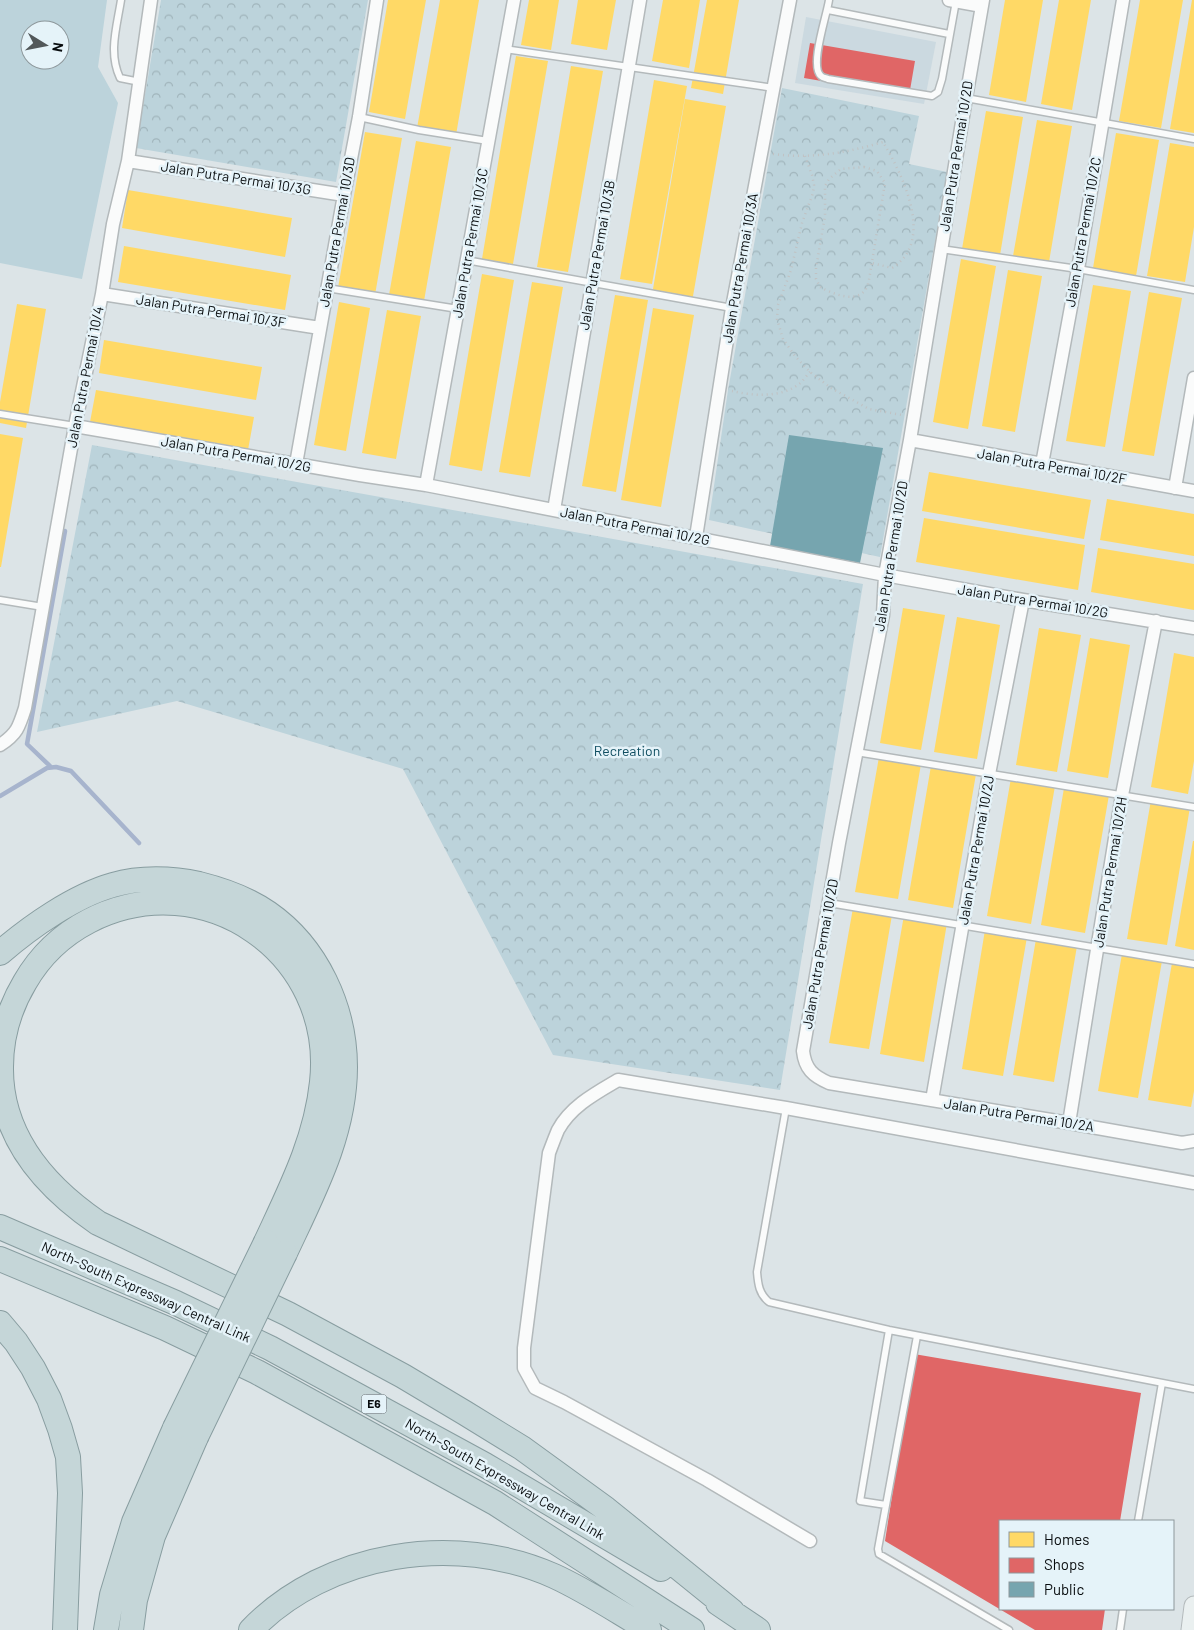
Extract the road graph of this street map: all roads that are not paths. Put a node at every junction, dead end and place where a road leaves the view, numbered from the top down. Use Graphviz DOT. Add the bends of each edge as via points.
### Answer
graph roads {
  1 [pos="121,0"];
  2 [pos="151,0"];
  3 [pos="376,0"];
  4 [pos="514,0"];
  5 [pos="640,0"];
  6 [pos="790,0"];
  7 [pos="830,0"];
  8 [pos="1123,0"];
  9 [pos="952,1"];
  10 [pos="983,3"];
  11 [pos="828,10"];
  12 [pos="949,34"];
  13 [pos="505,49"];
  14 [pos="628,67"];
  15 [pos="140,82"];
  16 [pos="774,88"];
  17 [pos="966,98"];
  18 [pos="359,118"];
  19 [pos="1102,123"];
  20 [pos="1194,140"];
  21 [pos="488,141"];
  22 [pos="128,161"];
  23 [pos="344,195"];
  24 [pos="941,249"];
  25 [pos="466,260"];
  26 [pos="1078,269"];
  27 [pos="592,282"];
  28 [pos="327,288"];
  29 [pos="1194,290"];
  30 [pos="102,294"];
  31 [pos="732,308"];
  32 [pos="458,309"];
  33 [pos="320,328"];
  34 [pos="1194,378"];
  35 [pos="0,414"];
  36 [pos="75,426"];
  37 [pos="910,440"];
  38 [pos="296,464"];
  39 [pos="1042,464"];
  40 [pos="426,485"];
  41 [pos="1175,488"];
  42 [pos="1194,491"];
  43 [pos="554,510"];
  44 [pos="696,537"];
  45 [pos="885,575"];
  46 [pos="0,600"];
  47 [pos="1022,600"];
  48 [pos="43,607"];
  49 [pos="1156,622"];
  50 [pos="1194,628"];
  51 [pos="0,745"];
  52 [pos="856,752"];
  53 [pos="989,774"];
  54 [pos="1122,795"];
  55 [pos="1194,807"];
  56 [pos="829,903"];
  57 [pos="963,925"];
  58 [pos="1098,948"];
  59 [pos="0,953"];
  60 [pos="1194,964"];
  61 [pos="844,1086"];
  62 [pos="932,1100"];
  63 [pos="786,1108"];
  64 [pos="1069,1123"];
  65 [pos="1194,1141"];
  66 [pos="1194,1183"];
  67 [pos="0,1227"];
  68 [pos="276,1247"];
  69 [pos="0,1259"];
  70 [pos="0,1323"];
  71 [pos="889,1330"];
  72 [pos="917,1336"];
  73 [pos="1162,1383"];
  74 [pos="1194,1389"];
  75 [pos="186,1433"];
  76 [pos="886,1505"];
  77 [pos="1138,1520"];
  78 [pos="810,1541"];
  79 [pos="1194,1606"];
  80 [pos="1123,1610"];
  81 [pos="732,1611"];
  82 [pos="65,1630"];
  83 [pos="106,1630"];
  84 [pos="131,1630"];
  85 [pos="251,1630"];
  86 [pos="649,1630"];
  87 [pos="692,1630"];
  88 [pos="758,1630"];
  89 [pos="1009,1630"];
  90 [pos="1120,1630"];
  91 [pos="1191,1630"];
  1 -- 15 [label="lane" via="113,52 115,66 120,78"];
  2 -- 15 [label="street, Jalan Putra Permai 10/4"];
  3 -- 18 [label="street, Jalan Putra Permai 10/3D"];
  4 -- 13 [label="street, Jalan Putra Permai 10/3C"];
  5 -- 14 [label="street, Jalan Putra Permai 10/3B"];
  6 -- 16 [label="street, Jalan Putra Permai 10/3A"];
  7 -- 11 [label="lane"];
  8 -- 19 [label="street, Jalan Putra Permai 10/2C"];
  9 -- 10 [label="street"];
  9 -- 12 [label="lane"];
  10 -- 17 [label="street, Jalan Putra Permai 10/2D"];
  11 -- 12 [label="lane"];
  11 -- 12 [label="lane" via="817,61 821,76 828,79 932,96 938,92 942,79"];
  13 -- 14 [label="lane"];
  13 -- 21 [label="street, Jalan Putra Permai 10/3C"];
  14 -- 16 [label="lane"];
  14 -- 27 [label="street, Jalan Putra Permai 10/3B"];
  15 -- 22 [label="street, Jalan Putra Permai 10/4"];
  16 -- 31 [label="street, Jalan Putra Permai 10/3A"];
  17 -- 19 [label="lane"];
  17 -- 24 [label="street, Jalan Putra Permai 10/2D"];
  18 -- 21 [label="lane"];
  18 -- 23 [label="street, Jalan Putra Permai 10/3D"];
  19 -- 20 [label="lane"];
  19 -- 26 [label="street, Jalan Putra Permai 10/2C"];
  21 -- 25 [label="street, Jalan Putra Permai 10/3C"];
  22 -- 23 [label="street, Jalan Putra Permai 10/3G"];
  22 -- 30 [label="street, Jalan Putra Permai 10/4"];
  23 -- 28 [label="street, Jalan Putra Permai 10/3D"];
  24 -- 26 [label="lane"];
  24 -- 37 [label="street, Jalan Putra Permai 10/2D"];
  25 -- 27 [label="lane"];
  25 -- 32 [label="street, Jalan Putra Permai 10/3C"];
  26 -- 29 [label="lane"];
  26 -- 39 [label="street, Jalan Putra Permai 10/2C"];
  27 -- 31 [label="lane"];
  27 -- 43 [label="street, Jalan Putra Permai 10/3B"];
  28 -- 32 [label="lane"];
  28 -- 33 [label="street, Jalan Putra Permai 10/3D"];
  30 -- 33 [label="street, Jalan Putra Permai 10/3F"];
  30 -- 36 [label="street, Jalan Putra Permai 10/4"];
  31 -- 44 [label="street, Jalan Putra Permai 10/3A"];
  32 -- 40 [label="street, Jalan Putra Permai 10/3C"];
  33 -- 38 [label="street, Jalan Putra Permai 10/3D"];
  34 -- 41 [label="street"];
  35 -- 36 [label="lane"];
  36 -- 38 [label="street, Jalan Putra Permai 10/2G"];
  36 -- 48 [label="street, Jalan Putra Permai 10/4"];
  37 -- 39 [label="street, Jalan Putra Permai 10/2F"];
  37 -- 45 [label="street, Jalan Putra Permai 10/2D"];
  38 -- 40 [label="street, Jalan Putra Permai 10/2G"];
  39 -- 41 [label="street, Jalan Putra Permai 10/2F"];
  40 -- 43 [label="street, Jalan Putra Permai 10/2G"];
  41 -- 42 [label="street, Jalan Putra Permai 10/2F"];
  43 -- 44 [label="street, Jalan Putra Permai 10/2G"];
  44 -- 45 [label="street, Jalan Putra Permai 10/2G"];
  45 -- 47 [label="street, Jalan Putra Permai 10/2G"];
  45 -- 52 [label="street, Jalan Putra Permai 10/2D" via="882,615"];
  46 -- 48 [label="lane"];
  47 -- 49 [label="street, Jalan Putra Permai 10/2G"];
  47 -- 53 [label="street, Jalan Putra Permai 10/2J"];
  48 -- 51 [label="street, Jalan Putra Permai 10/4" via="19,729"];
  49 -- 50 [label="street, Jalan Putra Permai 10/2G"];
  49 -- 54 [label="street, Jalan Putra Permai 10/2H"];
  52 -- 53 [label="lane"];
  52 -- 56 [label="street, Jalan Putra Permai 10/2D"];
  53 -- 54 [label="lane"];
  53 -- 57 [label="street, Jalan Putra Permai 10/2J"];
  54 -- 55 [label="lane"];
  54 -- 58 [label="street, Jalan Putra Permai 10/2H"];
  56 -- 57 [label="lane"];
  56 -- 61 [label="street, Jalan Putra Permai 10/2D" via="803,1051 808,1069 816,1077"];
  57 -- 58 [label="lane"];
  57 -- 62 [label="street, Jalan Putra Permai 10/2J"];
  58 -- 60 [label="lane"];
  58 -- 64 [label="street, Jalan Putra Permai 10/2H"];
  59 -- 68 [label="highway" via="47,917 82,898 112,885 133,881 186,881 216,888 268,913 287,928 323,975 340,1026 345,1067 339,1119 330,1154"];
  61 -- 62 [label="street, Jalan Putra Permai 10/2A"];
  62 -- 64 [label="street, Jalan Putra Permai 10/2A"];
  63 -- 66 [label="street"];
  63 -- 71 [label="lane" via="757,1272 762,1296 769,1302"];
  63 -- 78 [label="street" via="618,1080 570,1114 558,1130 550,1153 524,1368 535,1388 707,1480"];
  64 -- 65 [label="street, Jalan Putra Permai 10/2A" via="1182,1143"];
  67 -- 81 [label="highway, North–South Expressway Central Link / E6" via="176,1303 270,1348 485,1465"];
  68 -- 75 [label="highway, bridge"];
  68 -- 81 [label="highway" via="315,1127 323,1080 319,1028 302,980 283,955 258,932 228,915 195,905 144,903 109,911 79,926 44,955 24,982 10,1011 1,1058 0,1076 10,1121 20,1143 50,1185 98,1222 311,1327 403,1376 514,1443 606,1509"];
  69 -- 87 [label="highway, North–South Expressway Central Link / E6" via="165,1328 257,1372 495,1504"];
  70 -- 82 [label="highway" via="33,1368 49,1399 68,1457 70,1493"];
  71 -- 72 [label="lane"];
  71 -- 76 [label="lane" via="860,1501"];
  72 -- 73 [label="lane"];
  72 -- 76 [label="lane"];
  73 -- 74 [label="lane"];
  73 -- 77 [label="lane"];
  75 -- 83 [label="highway" via="134,1522 112,1595"];
  75 -- 84 [label="highway" via="153,1536"];
  76 -- 89 [label="lane" via="879,1554"];
  79 -- 91 [label="main road"];
  80 -- 90 [label="lane"];
  81 -- 88 [label="highway, North–South Expressway Central Link / E6"];
  85 -- 86 [label="highway" via="276,1607 323,1578 355,1566 422,1554 456,1554 489,1557 553,1576"];
}
